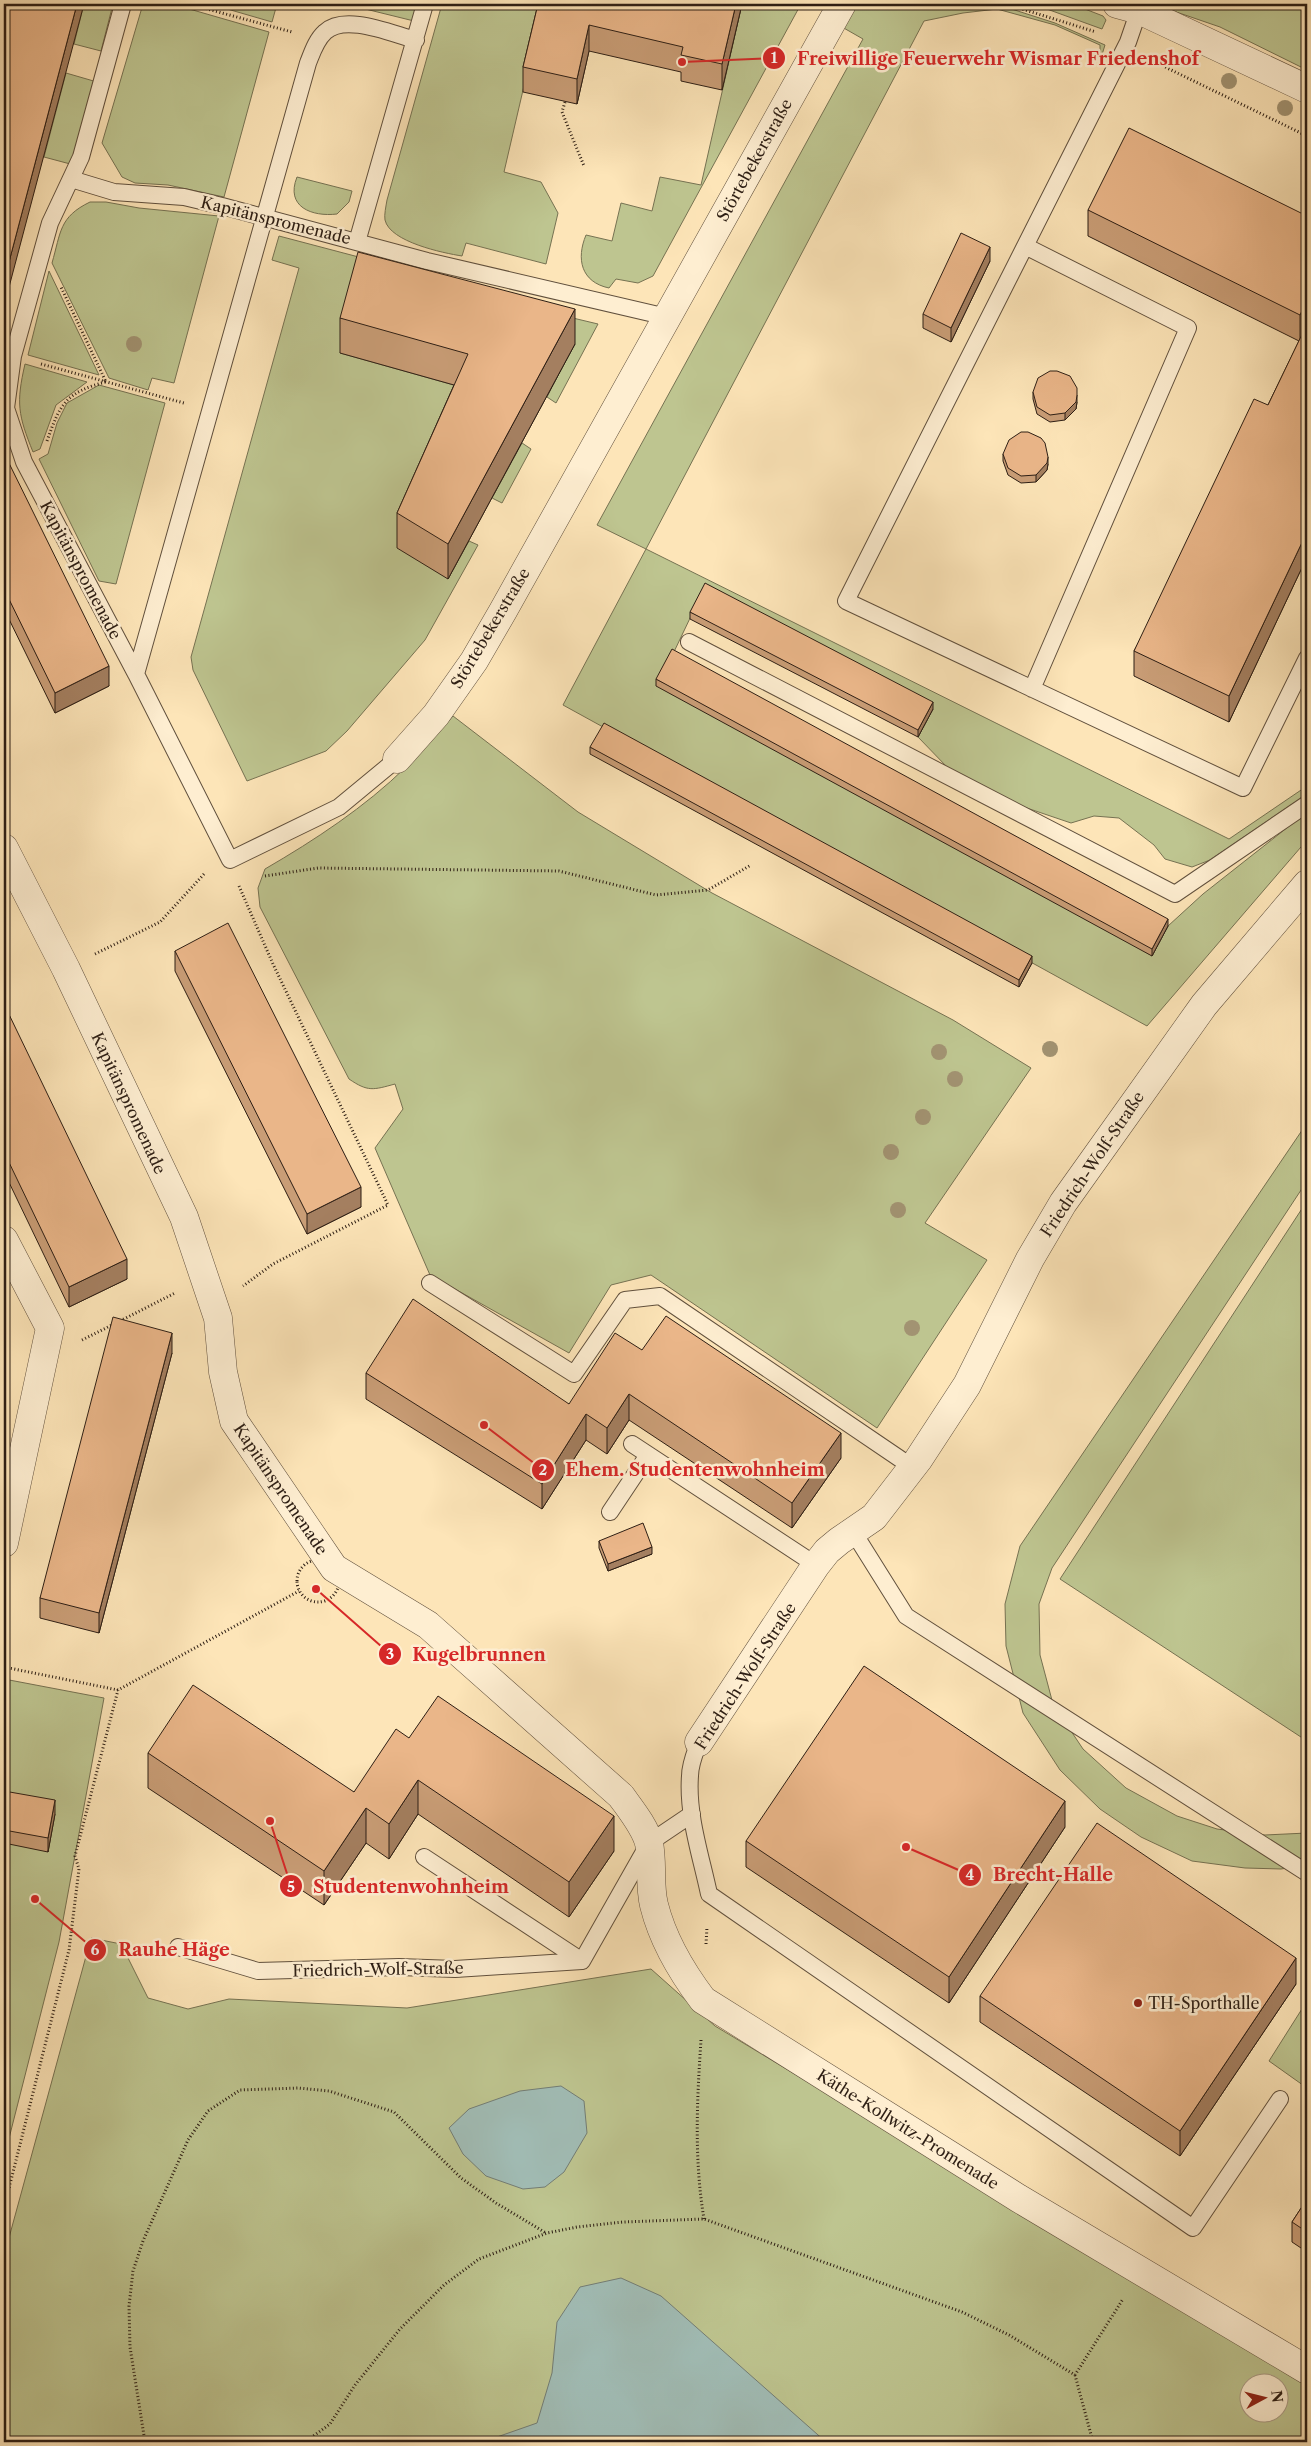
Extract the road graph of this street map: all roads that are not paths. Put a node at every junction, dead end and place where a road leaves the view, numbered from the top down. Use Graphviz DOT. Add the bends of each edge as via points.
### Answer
graph roads {
  1 [pos="123,4"];
  2 [pos="425,4"];
  3 [pos="842,4"];
  4 [pos="1128,7"];
  5 [pos="416,40"];
  6 [pos="1307,89"];
  7 [pos="71,179"];
  8 [pos="264,216"];
  9 [pos="357,242"];
  10 [pos="1025,246"];
  11 [pos="667,317"];
  12 [pos="689,642"];
  13 [pos="1307,658"];
  14 [pos="136,674"];
  15 [pos="1032,688"];
  16 [pos="397,759"];
  17 [pos="1307,804"];
  18 [pos="4,848"];
  19 [pos="230,860"];
  20 [pos="1307,884"];
  21 [pos="4,1240"];
  22 [pos="430,1282"];
  23 [pos="632,1444"];
  24 [pos="648,1455"];
  25 [pos="912,1467"];
  26 [pos="610,1512"];
  27 [pos="854,1533"];
  28 [pos="4,1543"];
  29 [pos="816,1565"];
  30 [pos="699,1742"];
  31 [pos="622,1798"];
  32 [pos="692,1814"];
  33 [pos="648,1843"];
  34 [pos="424,1857"];
  35 [pos="1307,1873"];
  36 [pos="178,1947"];
  37 [pos="582,1961"];
  38 [pos="1280,2099"];
  39 [pos="1307,2370"];
  1 -- 7 [label="lane, Kapitänspromenade"];
  2 -- 5 [label="lane, Kapitänspromenade"];
  3 -- 11 [label="street, Störtebekerstraße"];
  4 -- 6 [label="street"];
  4 -- 10 [label="lane" via="1128,42"];
  5 -- 8 [label="lane" via="349,23 335,25 324,32 308,63"];
  5 -- 9 [label="lane, Kapitänspromenade"];
  7 -- 8 [label="lane, Kapitänspromenade" via="114,192 184,197"];
  7 -- 14 [label="lane, Kapitänspromenade" via="50,223 13,356 6,408 24,462"];
  8 -- 9 [label="lane, Kapitänspromenade"];
  8 -- 14 [label="lane"];
  9 -- 11 [label="lane"];
  10 -- 15 [label="lane" via="1188,328"];
  10 -- 15 [label="lane" via="846,601"];
  11 -- 16 [label="street, Störtebekerstraße" via="474,661 436,715"];
  12 -- 17 [label="lane" via="1175,894"];
  13 -- 15 [label="lane" via="1243,788"];
  14 -- 19 [label="lane, Kapitänspromenade"];
  16 -- 19 [label="lane, Störtebekerstraße" via="339,807"];
  18 -- 31 [label="street, Kapitänspromenade" via="66,969 184,1217 218,1318 223,1372 234,1421 334,1568 428,1625"];
  20 -- 25 [label="street, Friedrich-Wolf-Straße" via="1204,1005 1063,1203 967,1384"];
  21 -- 28 [label="street" via="50,1328"];
  22 -- 25 [label="lane" via="574,1374 626,1300 660,1296"];
  23 -- 24 [label="lane"];
  24 -- 26 [label="lane"];
  24 -- 29 [label="lane"];
  25 -- 27 [label="street, Friedrich-Wolf-Straße" via="874,1517"];
  27 -- 29 [label="street, Friedrich-Wolf-Straße" via="827,1551"];
  27 -- 35 [label="lane" via="906,1616"];
  29 -- 30 [label="street, Friedrich-Wolf-Straße"];
  30 -- 32 [label="lane, Friedrich-Wolf-Straße" via="690,1775"];
  31 -- 33 [label="street, Käthe-Kollwitz-Promenade"];
  32 -- 33 [label="lane"];
  32 -- 38 [label="lane" via="709,1894 1193,2228"];
  33 -- 37 [label="lane"];
  33 -- 39 [label="street, Käthe-Kollwitz-Promenade" via="653,1903 661,1928 678,1966 703,2000 1018,2198"];
  34 -- 37 [label="lane"];
  36 -- 37 [label="lane, Friedrich-Wolf-Straße" via="258,1971 399,1967 455,1969"];
}
